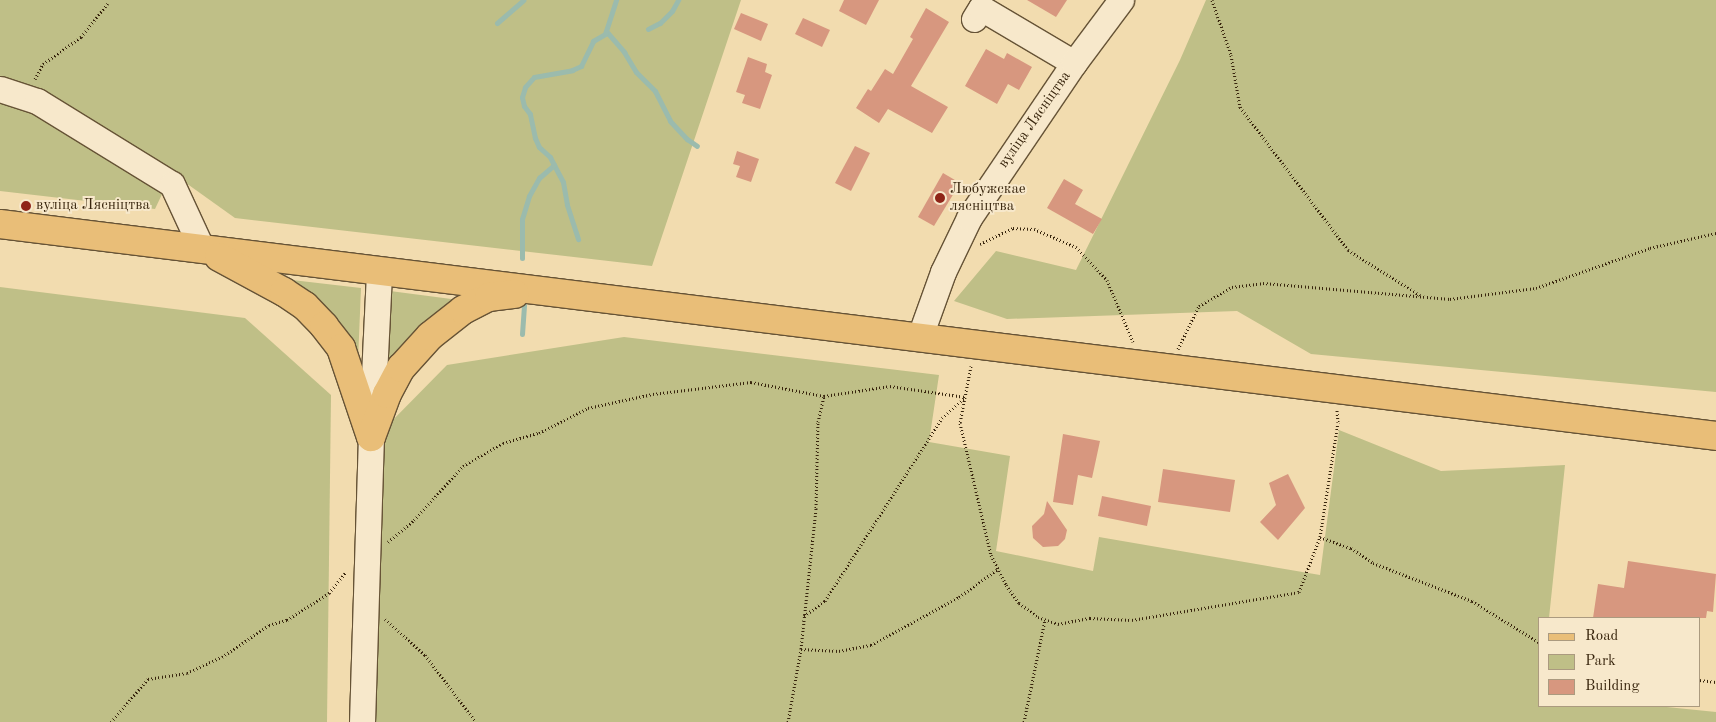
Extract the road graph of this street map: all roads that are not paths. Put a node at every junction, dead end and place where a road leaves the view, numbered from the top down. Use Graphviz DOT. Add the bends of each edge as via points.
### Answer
graph roads {
  1 [pos="1121,0"];
  2 [pos="974,19"];
  3 [pos="1074,63"];
  4 [pos="0,89"];
  5 [pos="0,224"];
  6 [pos="202,249"];
  7 [pos="379,271"];
  8 [pos="538,290"];
  9 [pos="920,336"];
  10 [pos="1716,436"];
  11 [pos="371,438"];
  12 [pos="362,722"];
  1 -- 3 [label="street, вуліца Лясніцтва"];
  2 -- 3 [label="street" via="981,8"];
  3 -- 9 [label="street, вуліца Лясніцтва" via="984,192 960,234"];
  4 -- 6 [label="street" via="37,102 172,184"];
  5 -- 6 [label="main road"];
  6 -- 7 [label="main road"];
  6 -- 11 [label="main road" via="284,292 305,306 324,326 341,348"];
  7 -- 8 [label="main road"];
  7 -- 11 [label="street"];
  8 -- 9 [label="main road"];
  8 -- 11 [label="main road" via="489,297 464,310 430,336 396,377"];
  9 -- 10 [label="main road"];
  11 -- 12 [label="street"];
}
